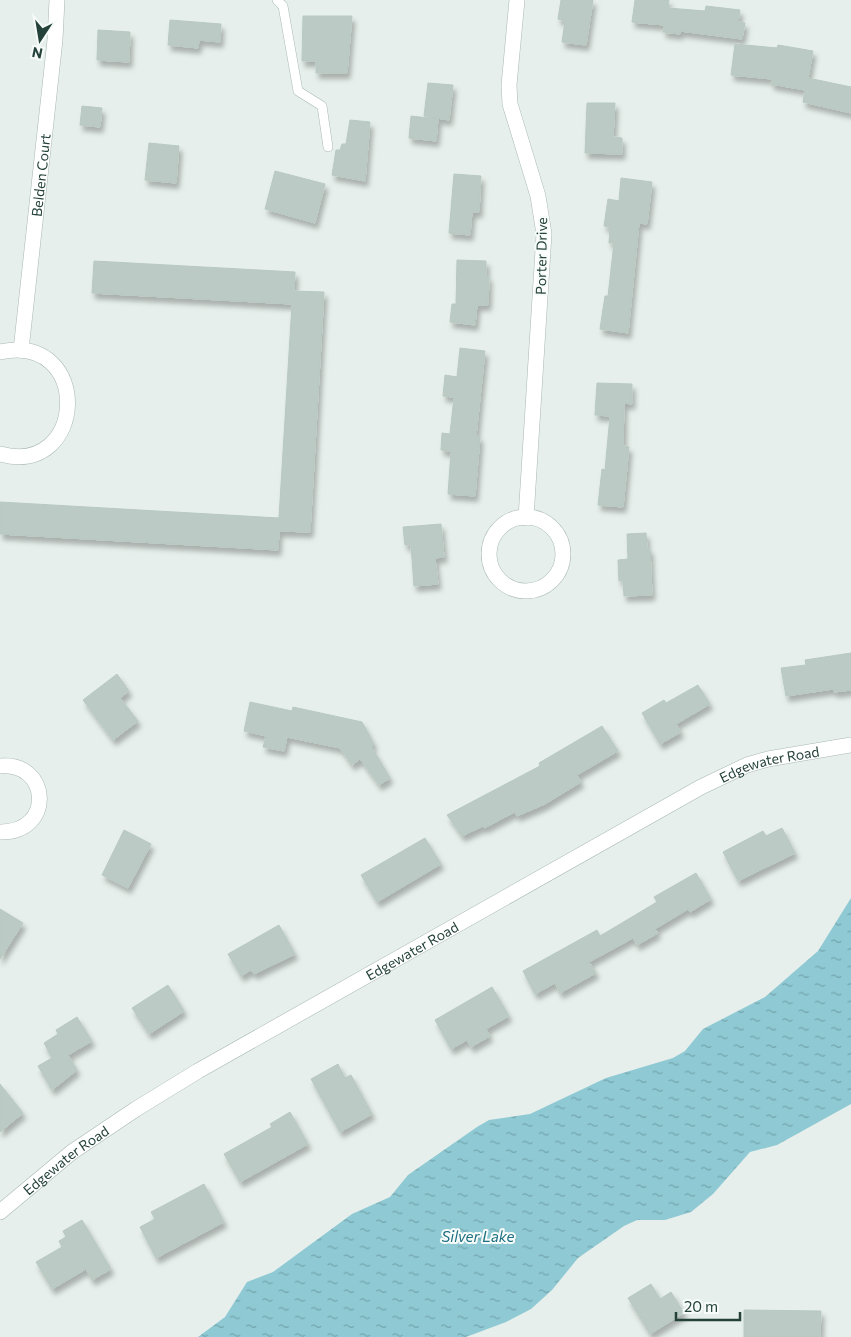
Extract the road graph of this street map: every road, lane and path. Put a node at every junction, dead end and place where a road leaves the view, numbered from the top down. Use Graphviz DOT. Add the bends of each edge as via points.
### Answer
graph roads {
  1 [pos="57,0"];
  2 [pos="277,0"];
  3 [pos="517,0"];
  4 [pos="328,147"];
  5 [pos="21,350"];
  6 [pos="0,352"];
  7 [pos="0,454"];
  8 [pos="526,518"];
  9 [pos="851,745"];
  10 [pos="0,766"];
  11 [pos="0,832"];
  12 [pos="0,1212"];
  1 -- 5 [label="street, Belden Court"];
  2 -- 4 [label="lane" via="283,6 298,91 322,106"];
  3 -- 8 [label="street, Porter Drive" via="508,85 510,104 538,196 544,234"];
  5 -- 6 [label="street"];
  5 -- 7 [label="street" via="42,357 59,372 68,393 68,415 58,436 41,450 19,456"];
  8 -- 8 [label="street" via="511,521 498,530 491,544 490,559 500,580 513,589 529,591 544,586 556,576 563,553 558,538 548,525"];
  9 -- 12 [label="street, Edgewater Road" via="761,761 701,787 144,1104 72,1152"];
  10 -- 11 [label="street" via="19,768 28,774 40,793 40,804 30,823 21,830"];
}
